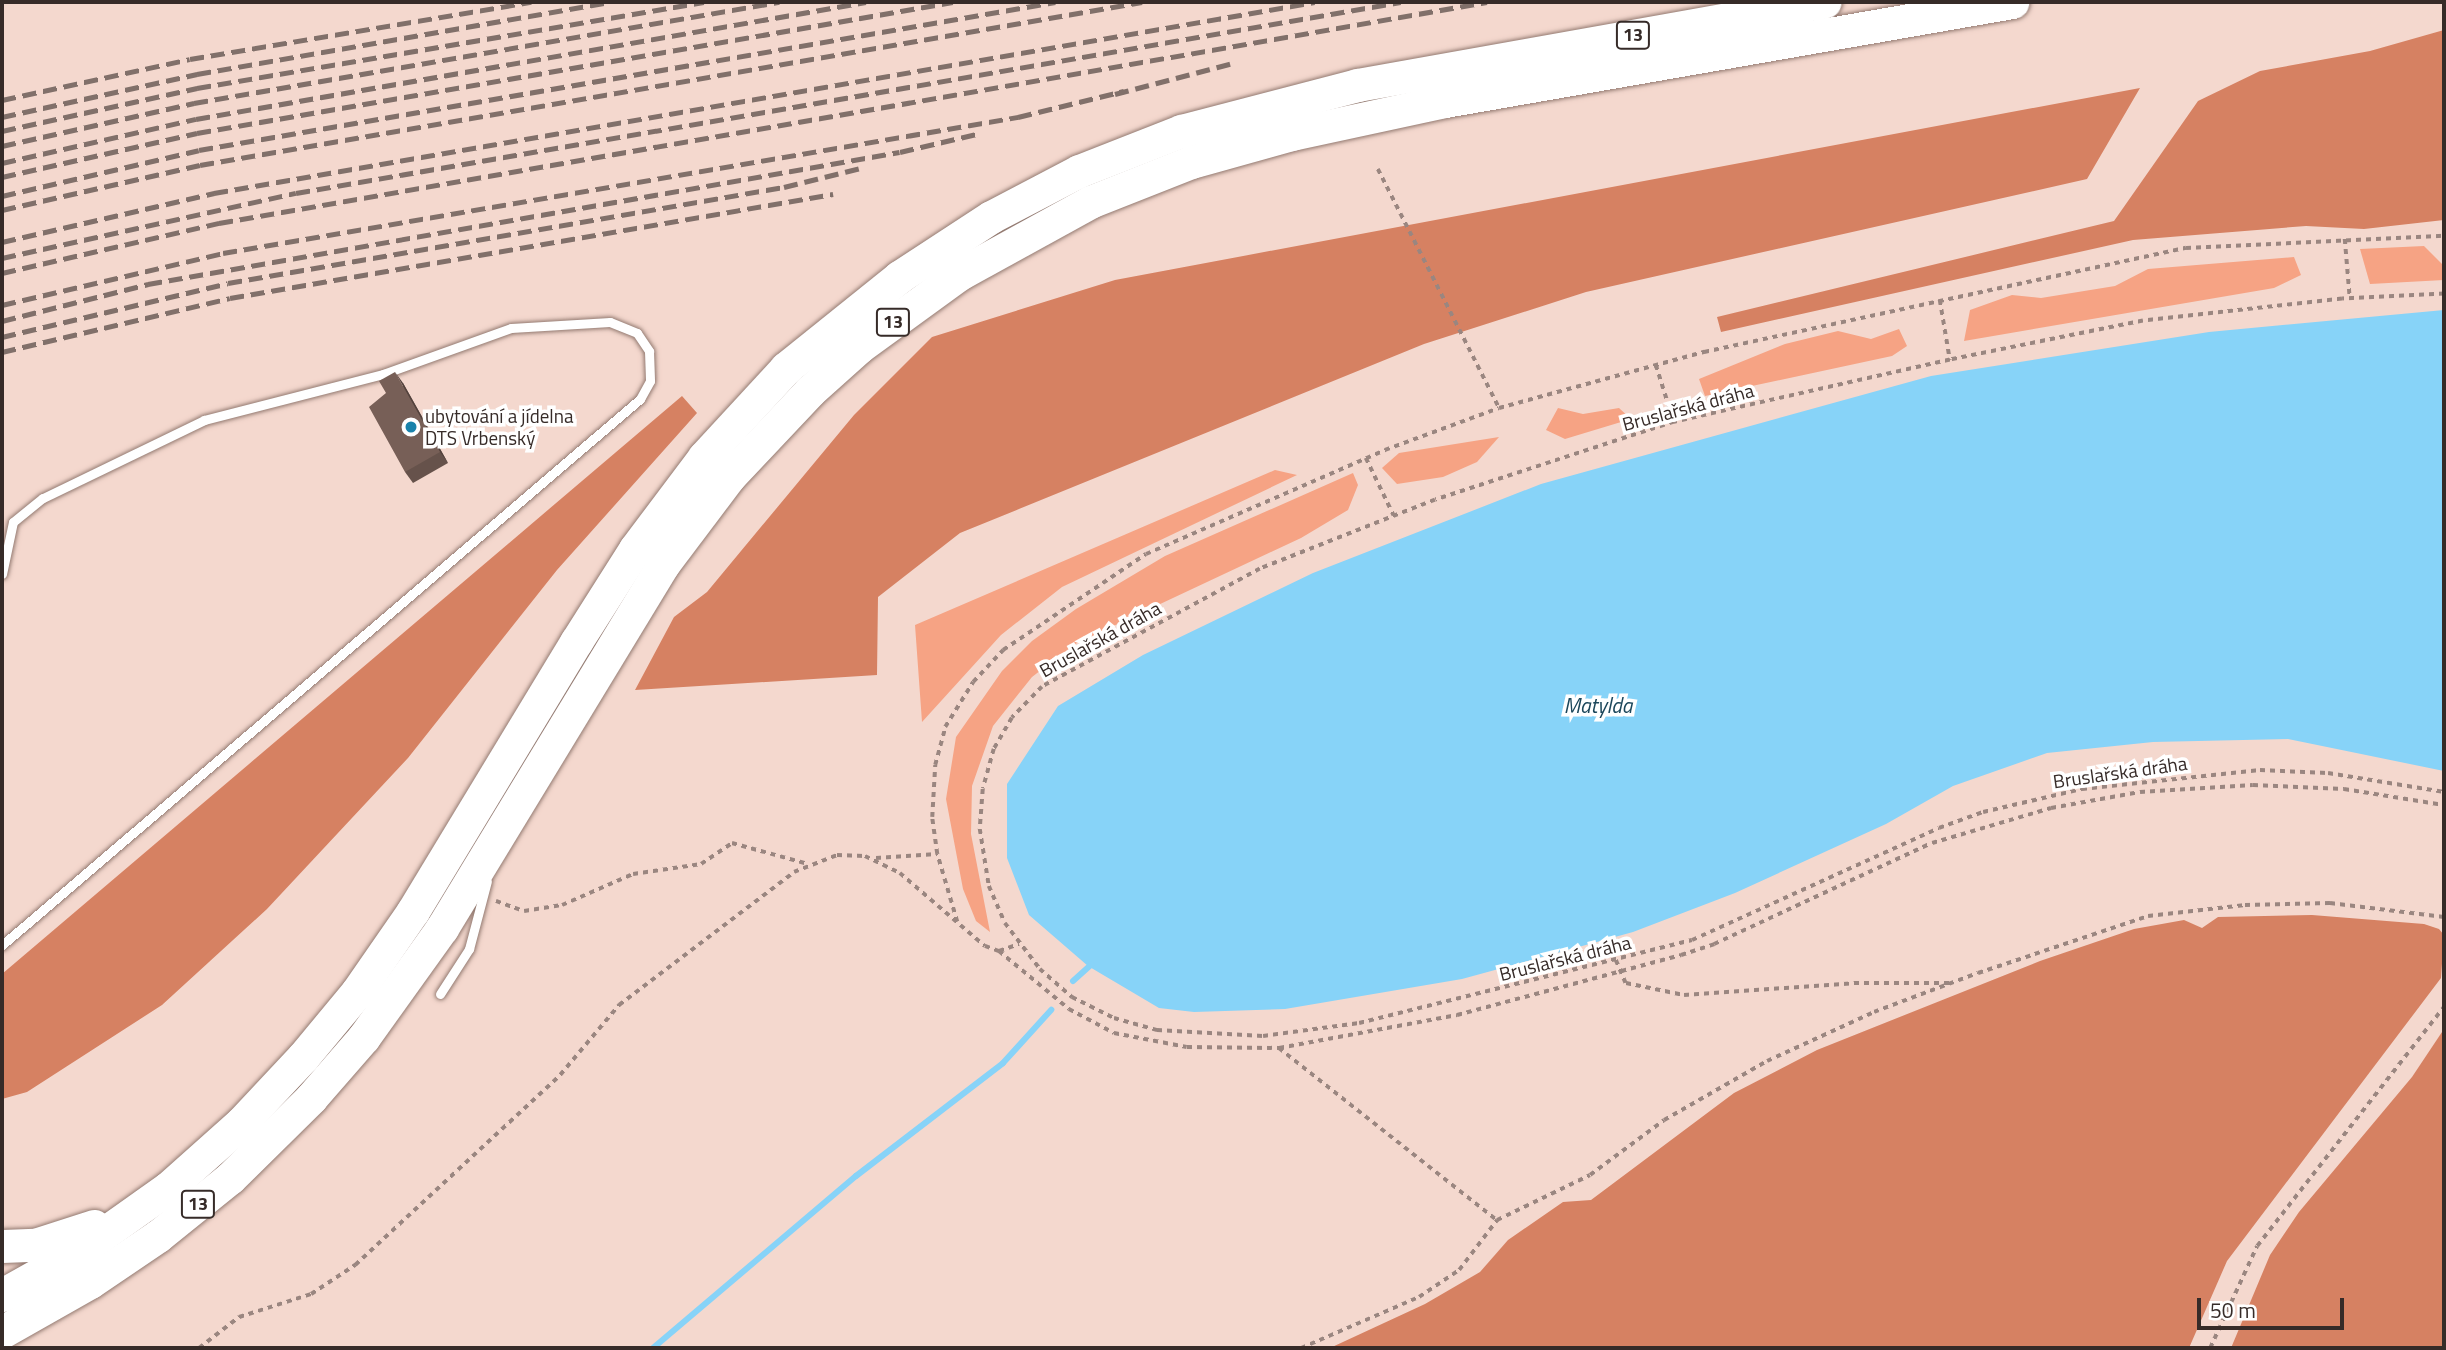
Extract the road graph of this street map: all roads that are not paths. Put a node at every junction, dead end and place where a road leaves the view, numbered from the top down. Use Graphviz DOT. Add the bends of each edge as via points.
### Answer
graph roads {
  1 [pos="1825,2"];
  2 [pos="2012,2"];
  3 [pos="2,574"];
  4 [pos="493,845"];
  5 [pos="2,946"];
  6 [pos="440,994"];
  7 [pos="168,1188"];
  8 [pos="2,1246"];
  9 [pos="2,1295"];
  10 [pos="2,1332"];
  1 -- 7 [label="highway, 13" via="1369,83 1181,131 1068,177 991,217 899,277 786,368 704,457 628,561 413,911 357,992 275,1088"];
  2 -- 4 [label="highway, 13" via="1446,101 1292,134 1191,162 1090,202 1011,243 859,347 810,391 729,477 662,566"];
  3 -- 5 [label="lane" via="13,522 43,498 204,420 383,374 511,328 610,322 637,333 649,351 652,371 640,400"];
  4 -- 6 [label="lane" via="469,949"];
  4 -- 10 [label="highway, 13" via="442,928 364,1037 276,1134 158,1236"];
  7 -- 8 [label="highway" via="116,1216 62,1237 35,1245"];
  7 -- 9 [label="highway, 13" via="75,1254"];
}
